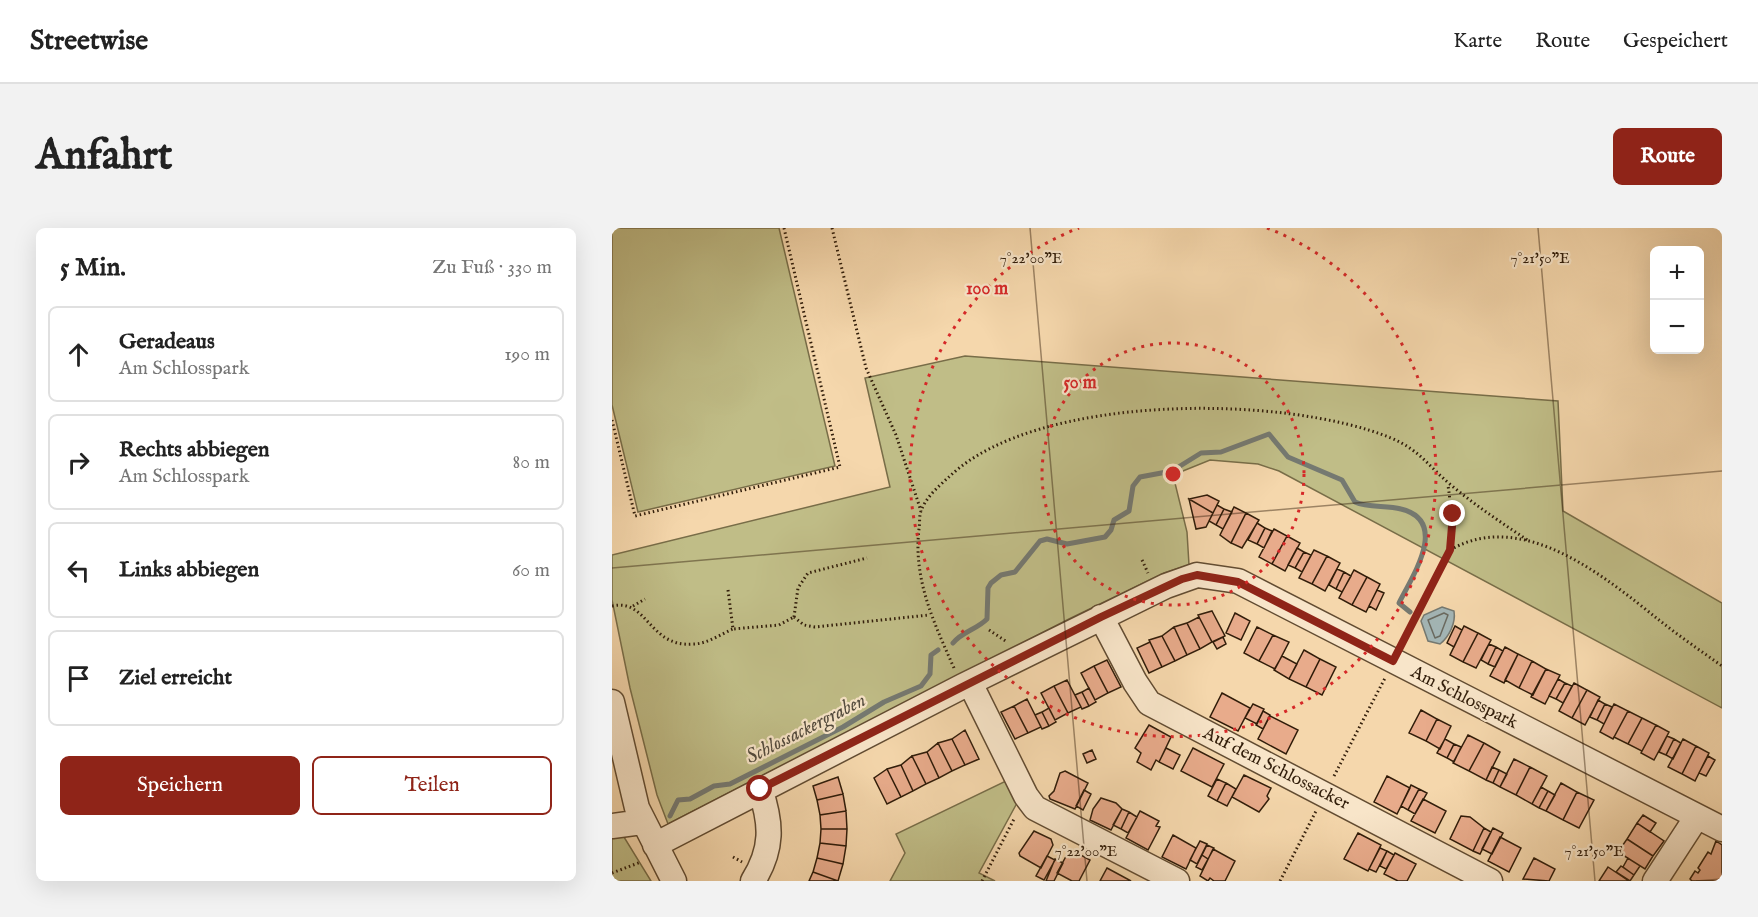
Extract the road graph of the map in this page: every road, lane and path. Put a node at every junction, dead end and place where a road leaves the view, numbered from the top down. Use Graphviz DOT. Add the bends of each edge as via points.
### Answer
graph roads {
  1 [pos="784,228"];
  2 [pos="832,228"];
  3 [pos="612,420"];
  4 [pos="1448,483"];
  5 [pos="921,511"];
  6 [pos="1529,541"];
  7 [pos="1450,550"];
  8 [pos="867,558"];
  9 [pos="728,590"];
  10 [pos="645,599"];
  11 [pos="612,606"];
  12 [pos="633,606"];
  13 [pos="930,615"];
  14 [pos="794,617"];
  15 [pos="1101,617"];
  16 [pos="733,629"];
  17 [pos="1393,661"];
  18 [pos="1722,666"];
  19 [pos="966,684"];
  20 [pos="612,702"];
  21 [pos="760,789"];
  22 [pos="1324,795"];
  23 [pos="1026,796"];
  24 [pos="1696,818"];
  25 [pos="642,822"];
  26 [pos="612,825"];
  27 [pos="1722,830"];
  28 [pos="658,850"];
  29 [pos="612,873"];
  30 [pos="674,881"];
  31 [pos="753,881"];
  32 [pos="981,881"];
  33 [pos="1177,881"];
  34 [pos="1280,881"];
  35 [pos="1490,881"];
  36 [pos="1654,881"];
  1 -- 3 [label="path" via="840,467 634,516"];
  2 -- 5 [label="path" via="866,368 896,435"];
  4 -- 5 [label="path" via="1416,450 1366,429 1296,415 1201,407 1094,417 1032,432 987,449 961,465 935,490"];
  4 -- 6 [label="path"];
  4 -- 7 [label="path" via="1454,530"];
  5 -- 13 [label="path" via="916,552"];
  6 -- 7 [label="path" via="1490,537"];
  6 -- 18 [label="path" via="1600,573"];
  7 -- 17 [label="path"];
  8 -- 14 [label="path" via="808,573 798,588"];
  9 -- 16 [label="path"];
  10 -- 12 [label="path"];
  11 -- 12 [label="path"];
  12 -- 16 [label="path" via="656,632 685,644 695,645"];
  13 -- 14 [label="path" via="815,627"];
  13 -- 19 [label="path"];
  14 -- 16 [label="path" via="779,625"];
  15 -- 17 [label="street, Am Schlosspark" via="1182,579 1212,576 1238,582"];
  15 -- 19 [label="street, Am Schlosspark"];
  15 -- 22 [label="street, Auf dem Schlossacker" via="1149,703"];
  17 -- 22 [label="path"];
  17 -- 24 [label="street, Am Schlosspark"];
  19 -- 21 [label="street, Am Schlosspark"];
  19 -- 23 [label="street"];
  20 -- 25 [label="street"];
  21 -- 28 [label="street, Am Schlosspark"];
  21 -- 31 [label="street" via="769,816 769,842"];
  22 -- 34 [label="path"];
  22 -- 35 [label="street, Auf dem Schlossacker"];
  23 -- 32 [label="path"];
  23 -- 33 [label="street" via="1035,808"];
  24 -- 27 [label="street, Am Schlosspark"];
  24 -- 36 [label="street"];
  25 -- 26 [label="street"];
  25 -- 28 [label="street"];
  28 -- 29 [label="path"];
  28 -- 30 [label="street"];
}
